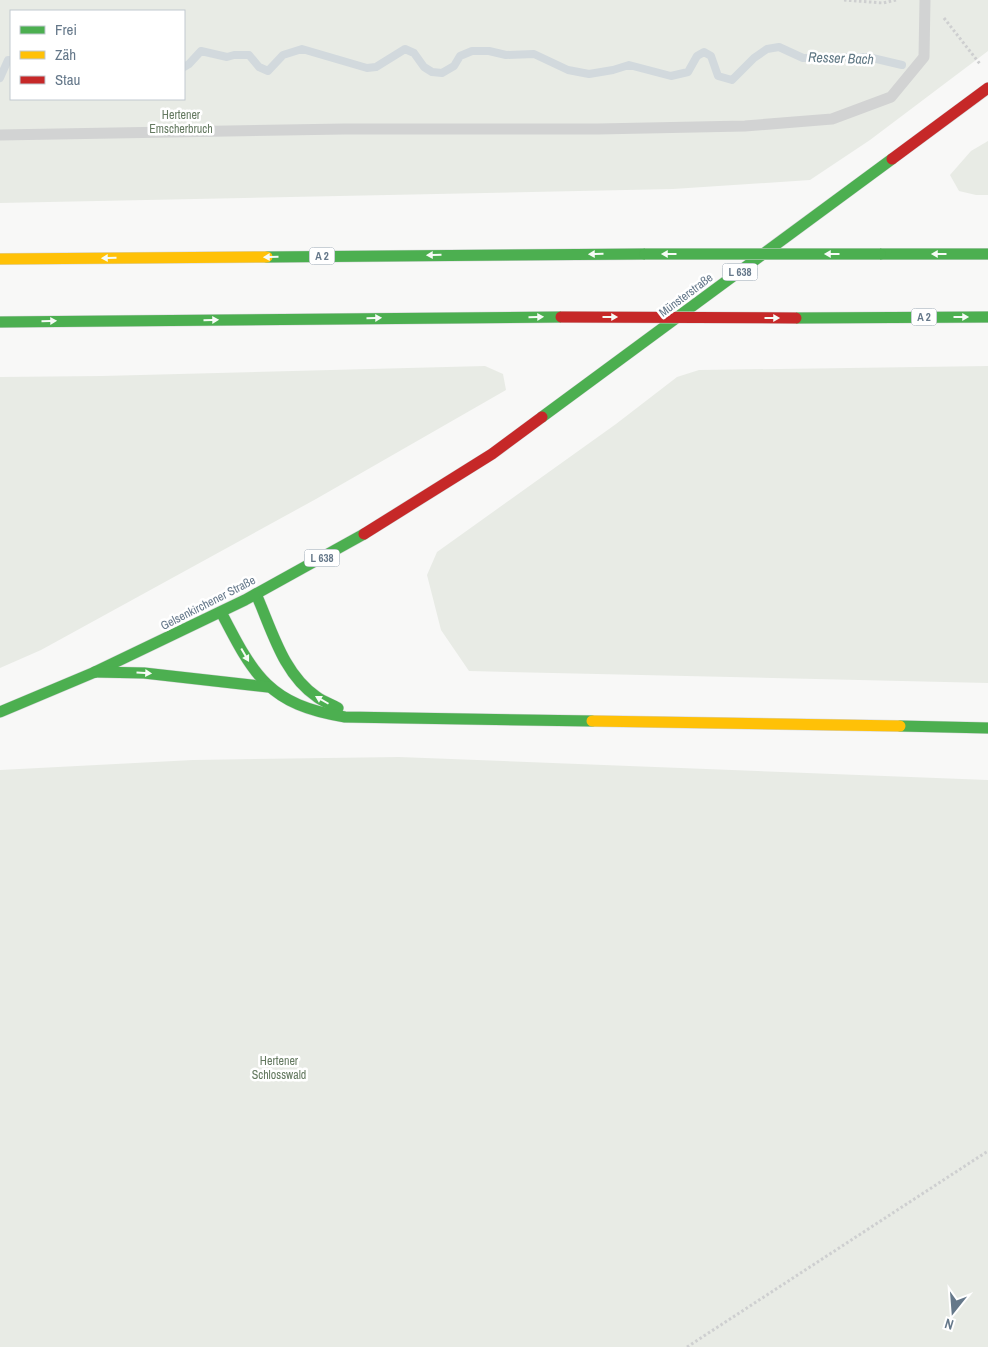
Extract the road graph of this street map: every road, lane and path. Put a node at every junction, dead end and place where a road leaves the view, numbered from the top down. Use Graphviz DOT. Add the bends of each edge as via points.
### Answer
graph roads {
  1 [pos="844,0"];
  2 [pos="896,0"];
  3 [pos="925,0"];
  4 [pos="942,15"];
  5 [pos="982,67"];
  6 [pos="988,88"];
  7 [pos="0,135"];
  8 [pos="988,254"];
  9 [pos="0,259"];
  10 [pos="988,317"];
  11 [pos="0,322"];
  12 [pos="420,501"];
  13 [pos="256,594"];
  14 [pos="221,612"];
  15 [pos="95,672"];
  16 [pos="268,687"];
  17 [pos="0,712"];
  18 [pos="368,718"];
  19 [pos="988,728"];
  20 [pos="988,1151"];
  21 [pos="687,1347"];
  1 -- 2 [label="path" via="883,3"];
  3 -- 7 [label="lane" via="924,57 891,97 832,118 745,126 608,129 344,129"];
  4 -- 5 [label="path"];
  6 -- 12 [label="main road, Münsterstraße / L 638" via="540,420"];
  8 -- 9 [label="main road, A 2, one-way, bridge"];
  11 -- 10 [label="main road, A 2, one-way, bridge"];
  12 -- 13 [label="main road, Gelsenkirchener Straße / L 638"];
  13 -- 14 [label="main road, Gelsenkirchener Straße / L 638"];
  18 -- 13 [label="main road, one-way" via="339,709 316,696 296,678"];
  14 -- 15 [label="main road, Gelsenkirchener Straße / L 638"];
  14 -- 16 [label="main road, one-way" via="255,673"];
  15 -- 16 [label="main road, one-way" via="144,673"];
  15 -- 17 [label="main road, Gelsenkirchener Straße / L 638"];
  16 -- 18 [label="main road" via="311,710"];
  18 -- 19 [label="main road"];
  20 -- 21 [label="path"];
}
